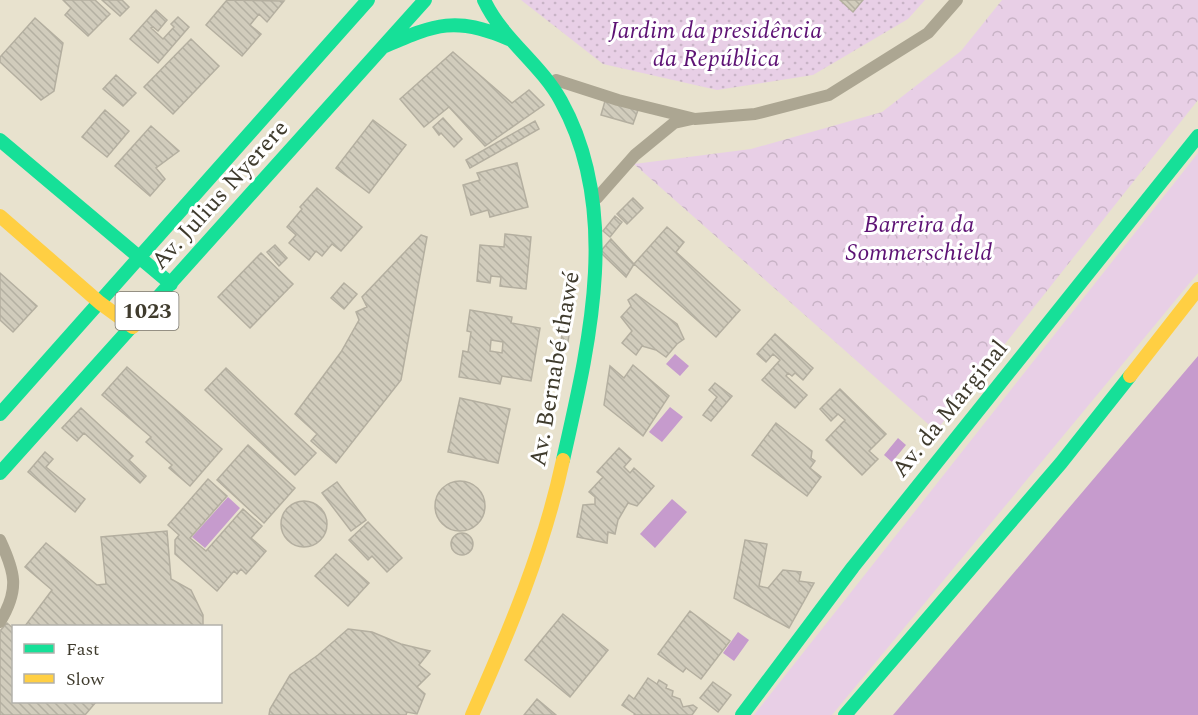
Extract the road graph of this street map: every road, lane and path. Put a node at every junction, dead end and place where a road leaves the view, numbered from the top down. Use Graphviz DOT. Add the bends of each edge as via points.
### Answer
graph roads {
  1 [pos="368,0"];
  2 [pos="425,0"];
  3 [pos="484,0"];
  4 [pos="957,0"];
  5 [pos="511,40"];
  6 [pos="385,46"];
  7 [pos="546,77"];
  8 [pos="695,119"];
  9 [pos="1198,136"];
  10 [pos="0,140"];
  11 [pos="594,201"];
  12 [pos="0,216"];
  13 [pos="140,258"];
  14 [pos="171,284"];
  15 [pos="1198,289"];
  16 [pos="100,303"];
  17 [pos="133,327"];
  18 [pos="0,414"];
  19 [pos="0,473"];
  20 [pos="0,540"];
  21 [pos="0,622"];
  22 [pos="472,715"];
  23 [pos="742,715"];
  24 [pos="845,715"];
  1 -- 13 [label="main road, Av. Julius Nyerere / 1023" via="325,55"];
  2 -- 6 [label="main road, Av. Julius Nyerere / 1023"];
  3 -- 5 [label="main road, Av. Bernabé thawé" via="490,16"];
  4 -- 8 [label="lane" via="928,33 829,95 755,114"];
  5 -- 6 [label="main road" via="486,28 449,23 428,27"];
  5 -- 7 [label="main road, Av. Bernabé thawé"];
  6 -- 14 [label="main road, Av. Julius Nyerere / 1023" via="350,77"];
  7 -- 8 [label="lane"];
  7 -- 11 [label="main road, Av. Bernabé thawé" via="573,124"];
  8 -- 11 [label="lane" via="674,123 635,155"];
  9 -- 23 [label="main road, Av. da Marginal" via="875,537"];
  10 -- 13 [label="main road"];
  11 -- 22 [label="main road, Av. Bernabé thawé" via="597,231 591,320 564,461 535,563"];
  12 -- 16 [label="main road"];
  13 -- 14 [label="main road"];
  13 -- 16 [label="main road, Av. Julius Nyerere / 1023"];
  14 -- 17 [label="main road, Av. Julius Nyerere / 1023"];
  15 -- 24 [label="main road" via="1061,463"];
  16 -- 17 [label="main road"];
  16 -- 18 [label="main road, Av. Julius Nyerere / 1023"];
  17 -- 19 [label="main road, Av. Julius Nyerere / 1023"];
  20 -- 21 [label="lane" via="14,581 9,607"];
}
